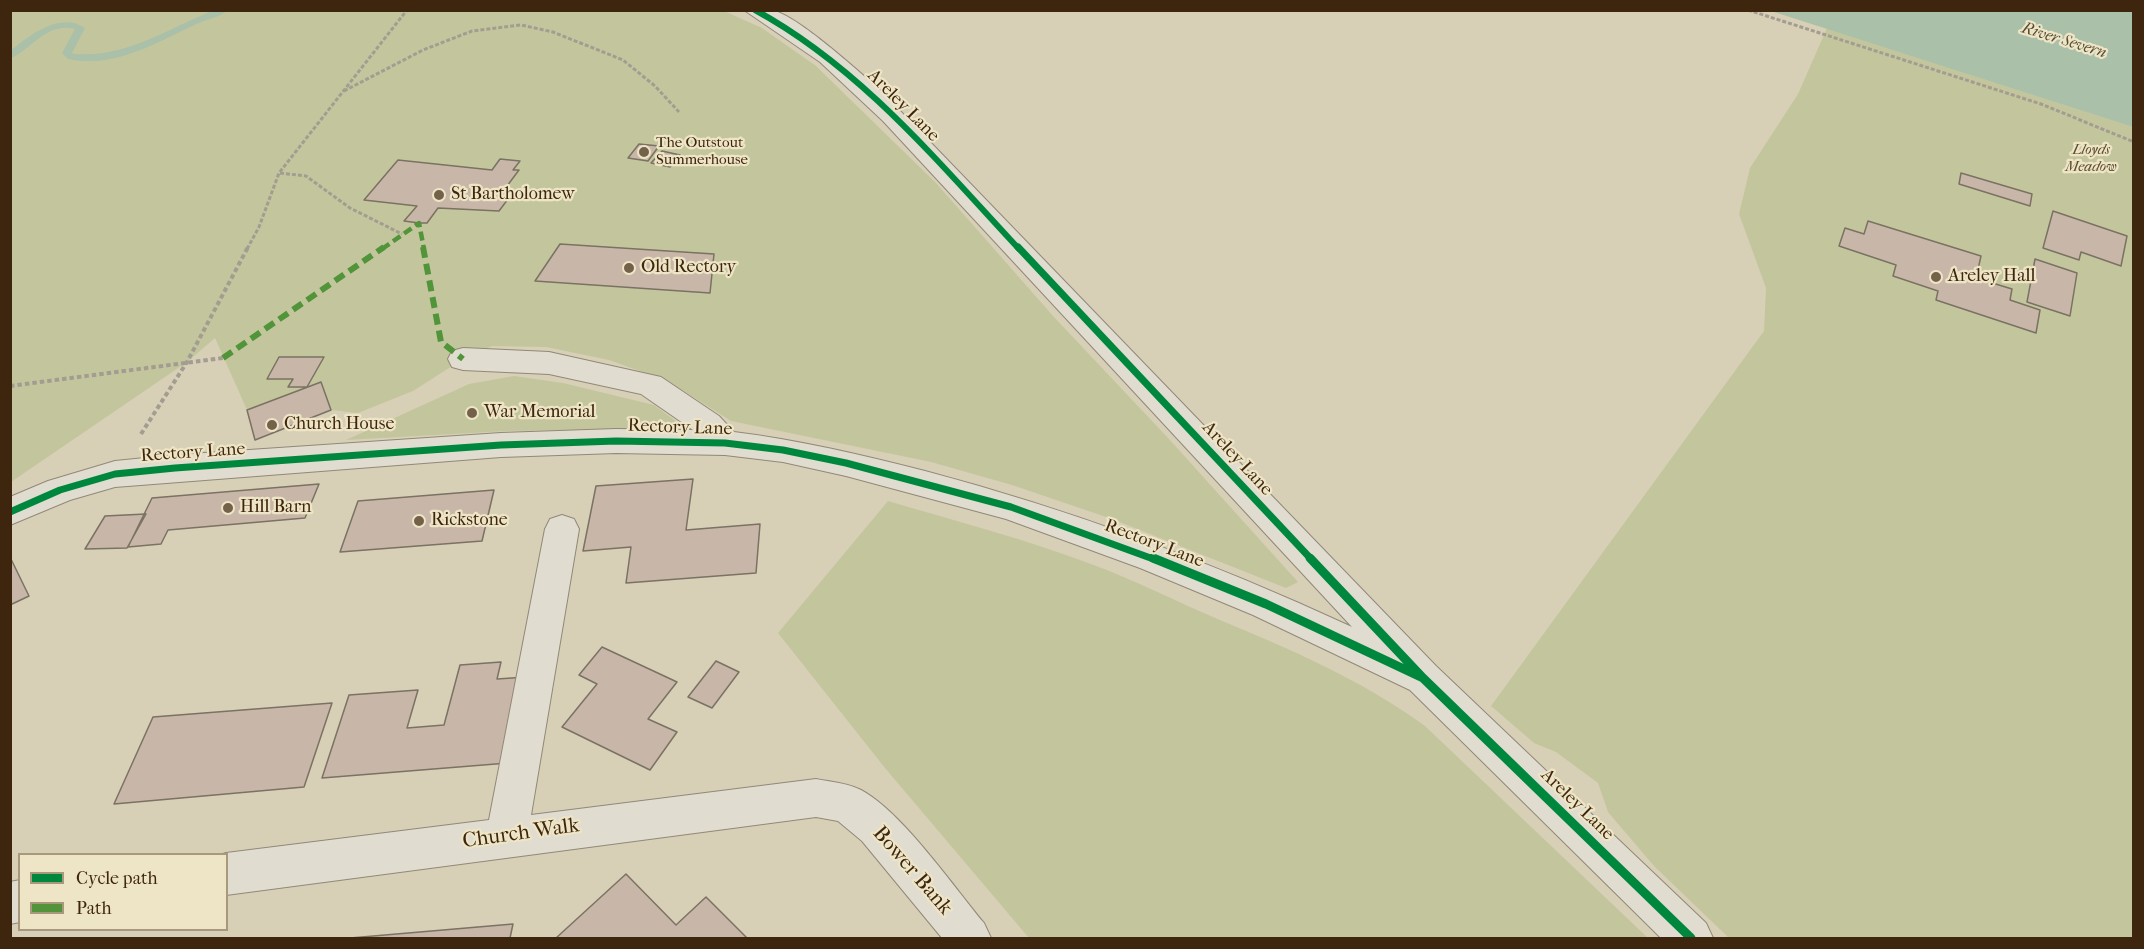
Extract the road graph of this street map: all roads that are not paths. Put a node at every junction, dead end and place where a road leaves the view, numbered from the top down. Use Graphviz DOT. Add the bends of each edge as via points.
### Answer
graph roads {
  1 [pos="755,10"];
  2 [pos="463,359"];
  3 [pos="725,443"];
  4 [pos="10,512"];
  5 [pos="562,529"];
  6 [pos="1423,678"];
  7 [pos="816,798"];
  8 [pos="507,836"];
  9 [pos="228,874"];
  10 [pos="969,939"];
  11 [pos="1691,939"];
  1 -- 6 [label="street, Areley Lane" via="782,24 859,82"];
  2 -- 3 [label="street" via="549,363 650,385 708,424"];
  3 -- 4 [label="street, Rectory Lane" via="501,445 115,474 60,490"];
  3 -- 6 [label="street, Rectory Lane" via="846,463 1011,507 1266,604"];
  5 -- 8 [label="street"];
  6 -- 11 [label="street, Areley Lane"];
  7 -- 8 [label="street, Church Walk"];
  7 -- 10 [label="street, Bower Bank" via="847,804 877,827"];
  8 -- 9 [label="street, Church Walk"];
}
